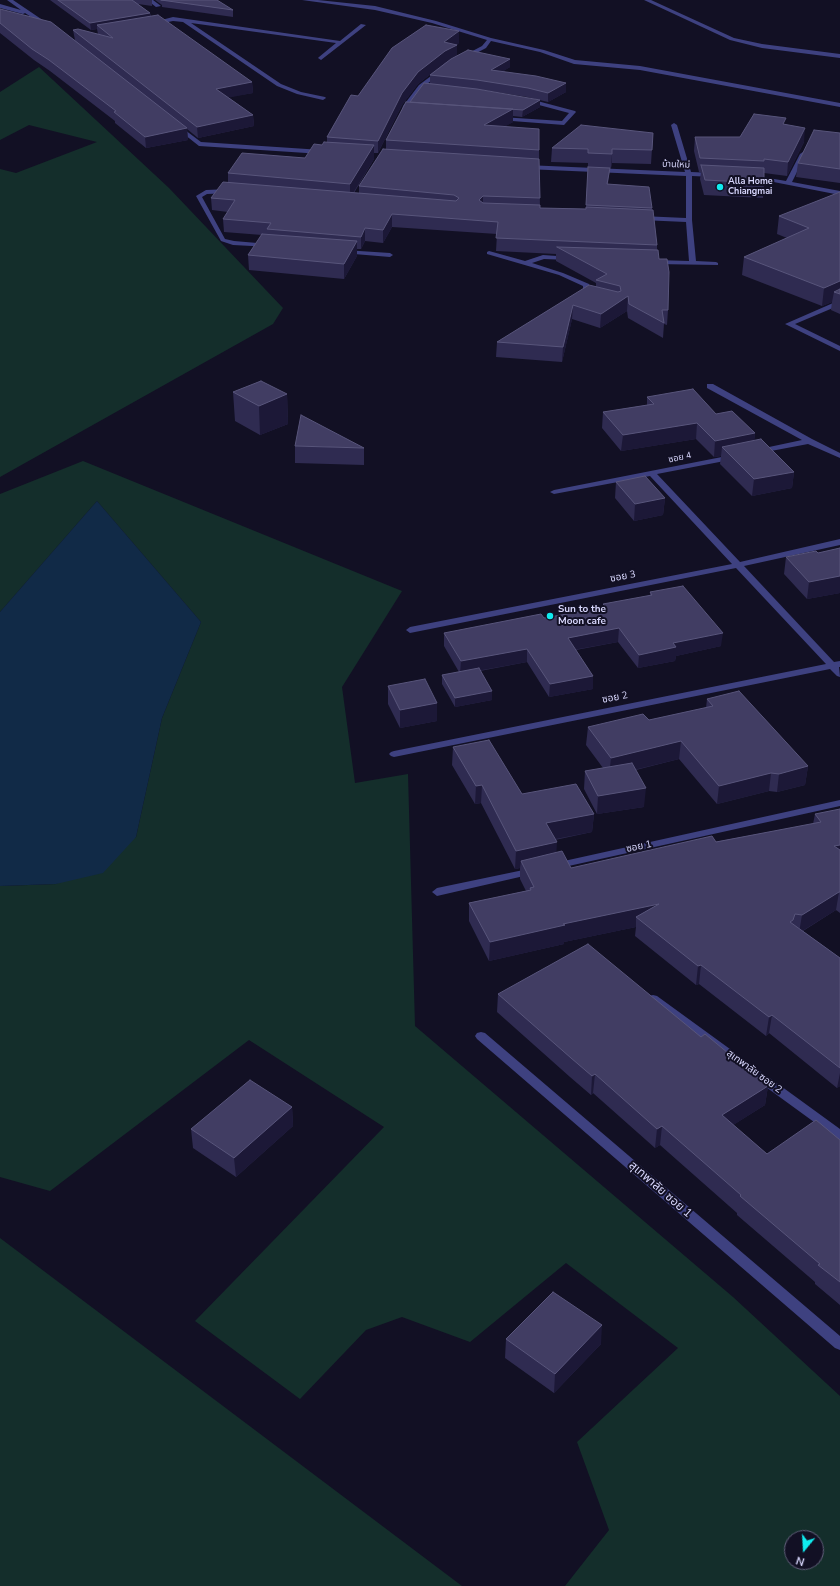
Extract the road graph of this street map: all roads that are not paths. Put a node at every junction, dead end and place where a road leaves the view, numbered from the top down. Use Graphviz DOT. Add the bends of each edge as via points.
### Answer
graph roads {
  1 [pos="10,0"];
  2 [pos="150,0"];
  3 [pos="305,0"];
  4 [pos="647,0"];
  5 [pos="0,6"];
  6 [pos="158,6"];
  7 [pos="31,14"];
  8 [pos="184,20"];
  9 [pos="150,23"];
  10 [pos="363,25"];
  11 [pos="55,30"];
  12 [pos="490,39"];
  13 [pos="339,42"];
  14 [pos="840,56"];
  15 [pos="321,58"];
  16 [pos="460,59"];
  17 [pos="448,66"];
  18 [pos="421,86"];
  19 [pos="428,87"];
  20 [pos="323,98"];
  21 [pos="520,99"];
  22 [pos="840,105"];
  23 [pos="404,112"];
  24 [pos="411,112"];
  25 [pos="400,118"];
  26 [pos="495,118"];
  27 [pos="169,120"];
  28 [pos="674,125"];
  29 [pos="806,148"];
  30 [pos="326,152"];
  31 [pos="520,166"];
  32 [pos="689,175"];
  33 [pos="719,175"];
  34 [pos="747,177"];
  35 [pos="789,182"];
  36 [pos="235,191"];
  37 [pos="839,198"];
  38 [pos="635,218"];
  39 [pos="689,220"];
  40 [pos="280,247"];
  41 [pos="335,251"];
  42 [pos="489,253"];
  43 [pos="390,255"];
  44 [pos="575,258"];
  45 [pos="646,261"];
  46 [pos="693,263"];
  47 [pos="524,264"];
  48 [pos="716,264"];
  49 [pos="603,299"];
  50 [pos="840,302"];
  51 [pos="840,349"];
  52 [pos="710,386"];
  53 [pos="809,441"];
  54 [pos="840,456"];
  55 [pos="653,474"];
  56 [pos="554,492"];
  57 [pos="840,542"];
  58 [pos="738,565"];
  59 [pos="410,630"];
  60 [pos="836,665"];
  61 [pos="840,674"];
  62 [pos="394,754"];
  63 [pos="840,803"];
  64 [pos="437,892"];
  65 [pos="641,990"];
  66 [pos="481,1036"];
  67 [pos="840,1135"];
  68 [pos="840,1344"];
  1 -- 7 [label="street"];
  2 -- 6 [label="street"];
  3 -- 12 [label="street" via="375,8"];
  4 -- 14 [label="street" via="732,39 762,46"];
  5 -- 7 [label="street"];
  7 -- 11 [label="street"];
  8 -- 9 [label="street"];
  8 -- 13 [label="street"];
  8 -- 20 [label="street" via="279,85 298,93"];
  10 -- 13 [label="street"];
  12 -- 16 [label="street" via="484,47"];
  12 -- 22 [label="street" via="542,51 574,62 640,68"];
  13 -- 15 [label="street"];
  17 -- 18 [label="street"];
  18 -- 19 [label="street"];
  18 -- 23 [label="street"];
  21 -- 26 [label="street" via="573,112 564,124"];
  23 -- 24 [label="street"];
  23 -- 25 [label="street"];
  27 -- 30 [label="street" via="200,144"];
  28 -- 32 [label="street"];
  29 -- 35 [label="street"];
  31 -- 32 [label="street, บ้านใหม่"];
  32 -- 33 [label="street, บ้านใหม่"];
  32 -- 39 [label="street"];
  34 -- 35 [label="street"];
  35 -- 37 [label="street"];
  36 -- 40 [label="street" via="219,190 199,196 223,240"];
  38 -- 39 [label="street"];
  39 -- 46 [label="street"];
  41 -- 43 [label="street"];
  42 -- 47 [label="street"];
  44 -- 47 [label="street" via="543,257"];
  45 -- 46 [label="street"];
  46 -- 48 [label="street"];
  47 -- 49 [label="street" via="561,274 587,286 588,296"];
  50 -- 51 [label="street" via="789,324"];
  52 -- 53 [label="street"];
  53 -- 54 [label="street"];
  53 -- 55 [label="street, ซอย 4"];
  55 -- 56 [label="street, ซอย 4"];
  55 -- 58 [label="street"];
  57 -- 58 [label="street, ซอย 3"];
  58 -- 59 [label="street, ซอย 3"];
  58 -- 60 [label="street"];
  60 -- 61 [label="street"];
  60 -- 62 [label="street, ซอย 2"];
  63 -- 64 [label="street, ซอย 1"];
  65 -- 67 [label="street, สุเทพาลัย ซอย 2"];
  66 -- 68 [label="street, สุเทพาลัย ซอย 1"];
}
